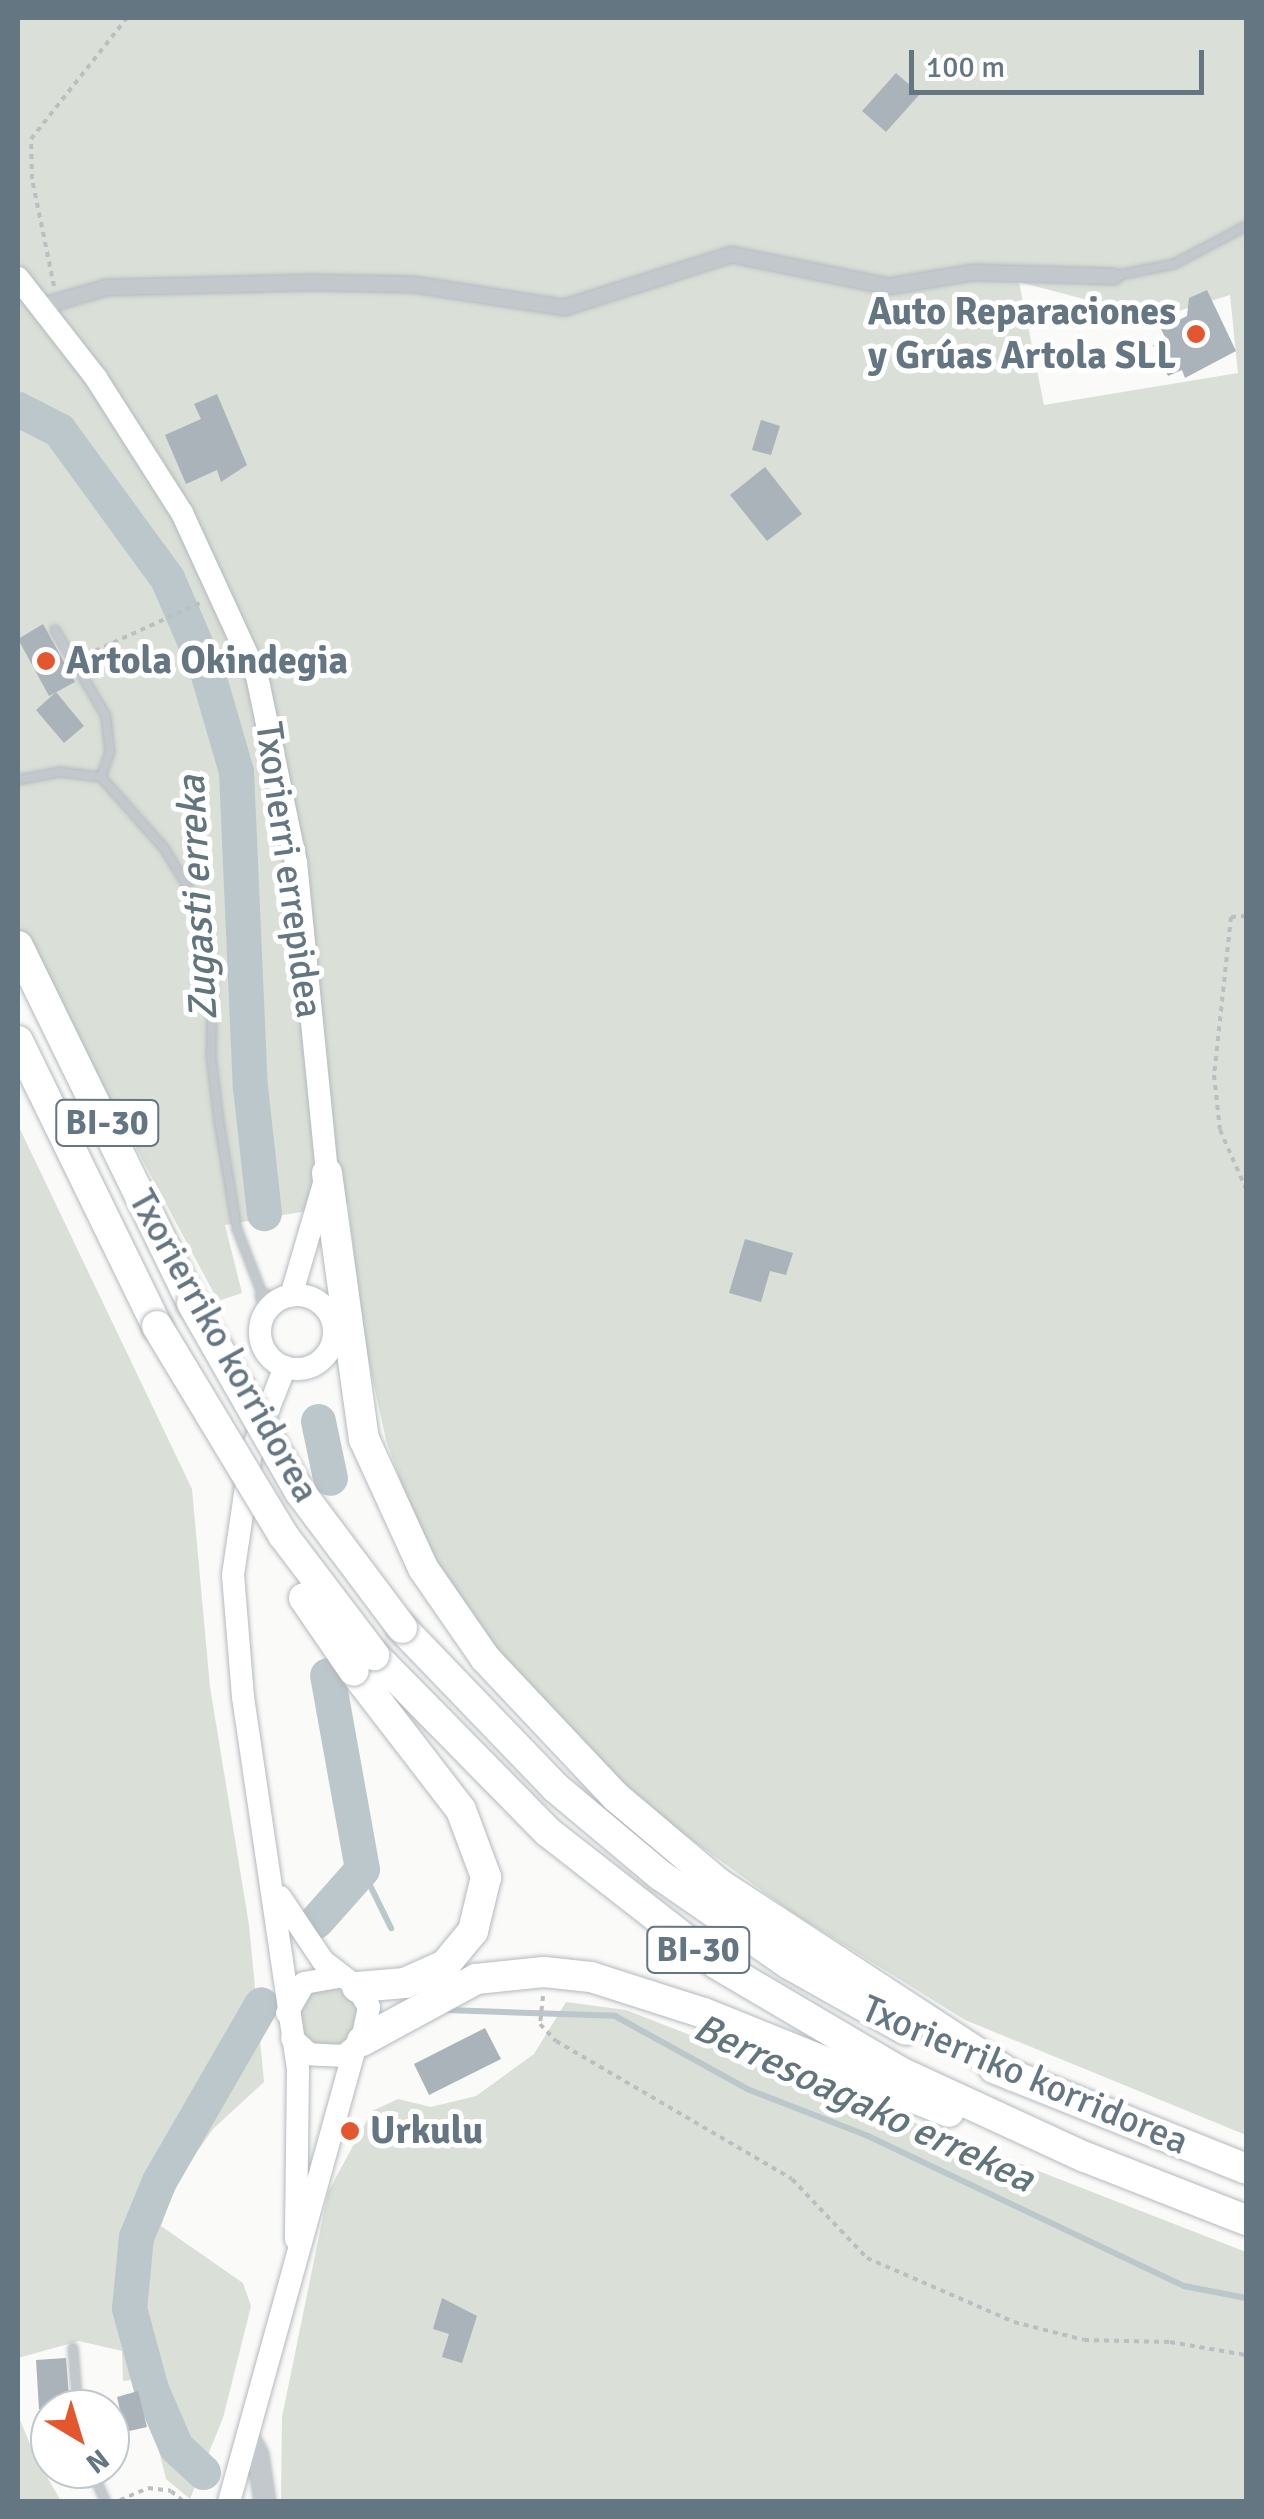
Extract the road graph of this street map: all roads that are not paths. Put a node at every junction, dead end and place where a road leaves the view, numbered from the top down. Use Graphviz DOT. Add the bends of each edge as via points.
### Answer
graph roads {
  1 [pos="1246,226"];
  2 [pos="1122,275"];
  3 [pos="18,278"];
  4 [pos="51,310"];
  5 [pos="55,630"];
  6 [pos="101,777"];
  7 [pos="18,780"];
  8 [pos="18,946"];
  9 [pos="18,1040"];
  10 [pos="327,1173"];
  11 [pos="332,1222"];
  12 [pos="275,1299"];
  13 [pos="324,1306"];
  14 [pos="326,1355"];
  15 [pos="285,1368"];
  16 [pos="358,1418"];
  17 [pos="364,1663"];
  18 [pos="276,1890"];
  19 [pos="348,1982"];
  20 [pos="290,2026"];
  21 [pos="358,2046"];
  22 [pos="1013,2076"];
  23 [pos="1085,2157"];
  24 [pos="1246,2168"];
  25 [pos="1246,2220"];
  26 [pos="296,2240"];
  27 [pos="73,2348"];
  28 [pos="76,2389"];
  29 [pos="248,2438"];
  30 [pos="229,2502"];
  31 [pos="265,2502"];
  1 -- 2 [label="lane" via="1192,257"];
  2 -- 4 [label="street" via="973,272 888,286 731,254 570,306 360,282 118,287"];
  3 -- 4 [label="main road, Txorierri errepidea"];
  4 -- 10 [label="main road, Txorierri errepidea" via="182,513 257,676 296,862"];
  5 -- 6 [label="lane" via="106,716 110,752"];
  6 -- 7 [label="lane" via="60,772"];
  6 -- 12 [label="lane" via="170,855 203,918 214,979 219,1122 237,1229"];
  8 -- 22 [label="highway, Txorierriko korridorea / BI-30, bridge" via="192,1303 300,1492 402,1628 546,1779 706,1910 846,1998"];
  9 -- 17 [label="highway, Txorierriko korridorea / BI-30, bridge" via="190,1390 208,1443 260,1534"];
  10 -- 11 [label="highway"];
  10 -- 12 [label="main road"];
  11 -- 13 [label="main road"];
  11 -- 16 [label="highway"];
  12 -- 13 [label="main road"];
  12 -- 15 [label="main road" via="261,1340"];
  13 -- 14 [label="main road" via="334,1336"];
  14 -- 15 [label="main road" via="308,1368"];
  14 -- 16 [label="highway"];
  15 -- 18 [label="main road" via="251,1453 232,1575 243,1697"];
  16 -- 22 [label="highway" via="402,1529 447,1607 568,1750 750,1908"];
  17 -- 19 [label="highway" via="461,1810 486,1877 473,1932 444,1965 405,1983"];
  17 -- 23 [label="highway, Txorierriko korridorea / BI-30" via="548,1832 717,1964 902,2073"];
  18 -- 19 [label="main road"];
  18 -- 20 [label="main road"];
  19 -- 20 [label="main road" via="304,1983"];
  19 -- 21 [label="main road" via="369,2007"];
  20 -- 21 [label="main road" via="320,2058"];
  20 -- 26 [label="main road" via="302,2114"];
  21 -- 23 [label="highway" via="447,1990 476,1979 544,1972 643,1990 900,2096"];
  21 -- 26 [label="main road" via="310,2215"];
  22 -- 24 [label="highway, Txorierriko korridorea / BI-30"];
  23 -- 25 [label="highway, Txorierriko korridorea / BI-30"];
  26 -- 29 [label="main road"];
  27 -- 28 [label="lane"];
  29 -- 30 [label="main road"];
  29 -- 31 [label="street" via="258,2455"];
}
